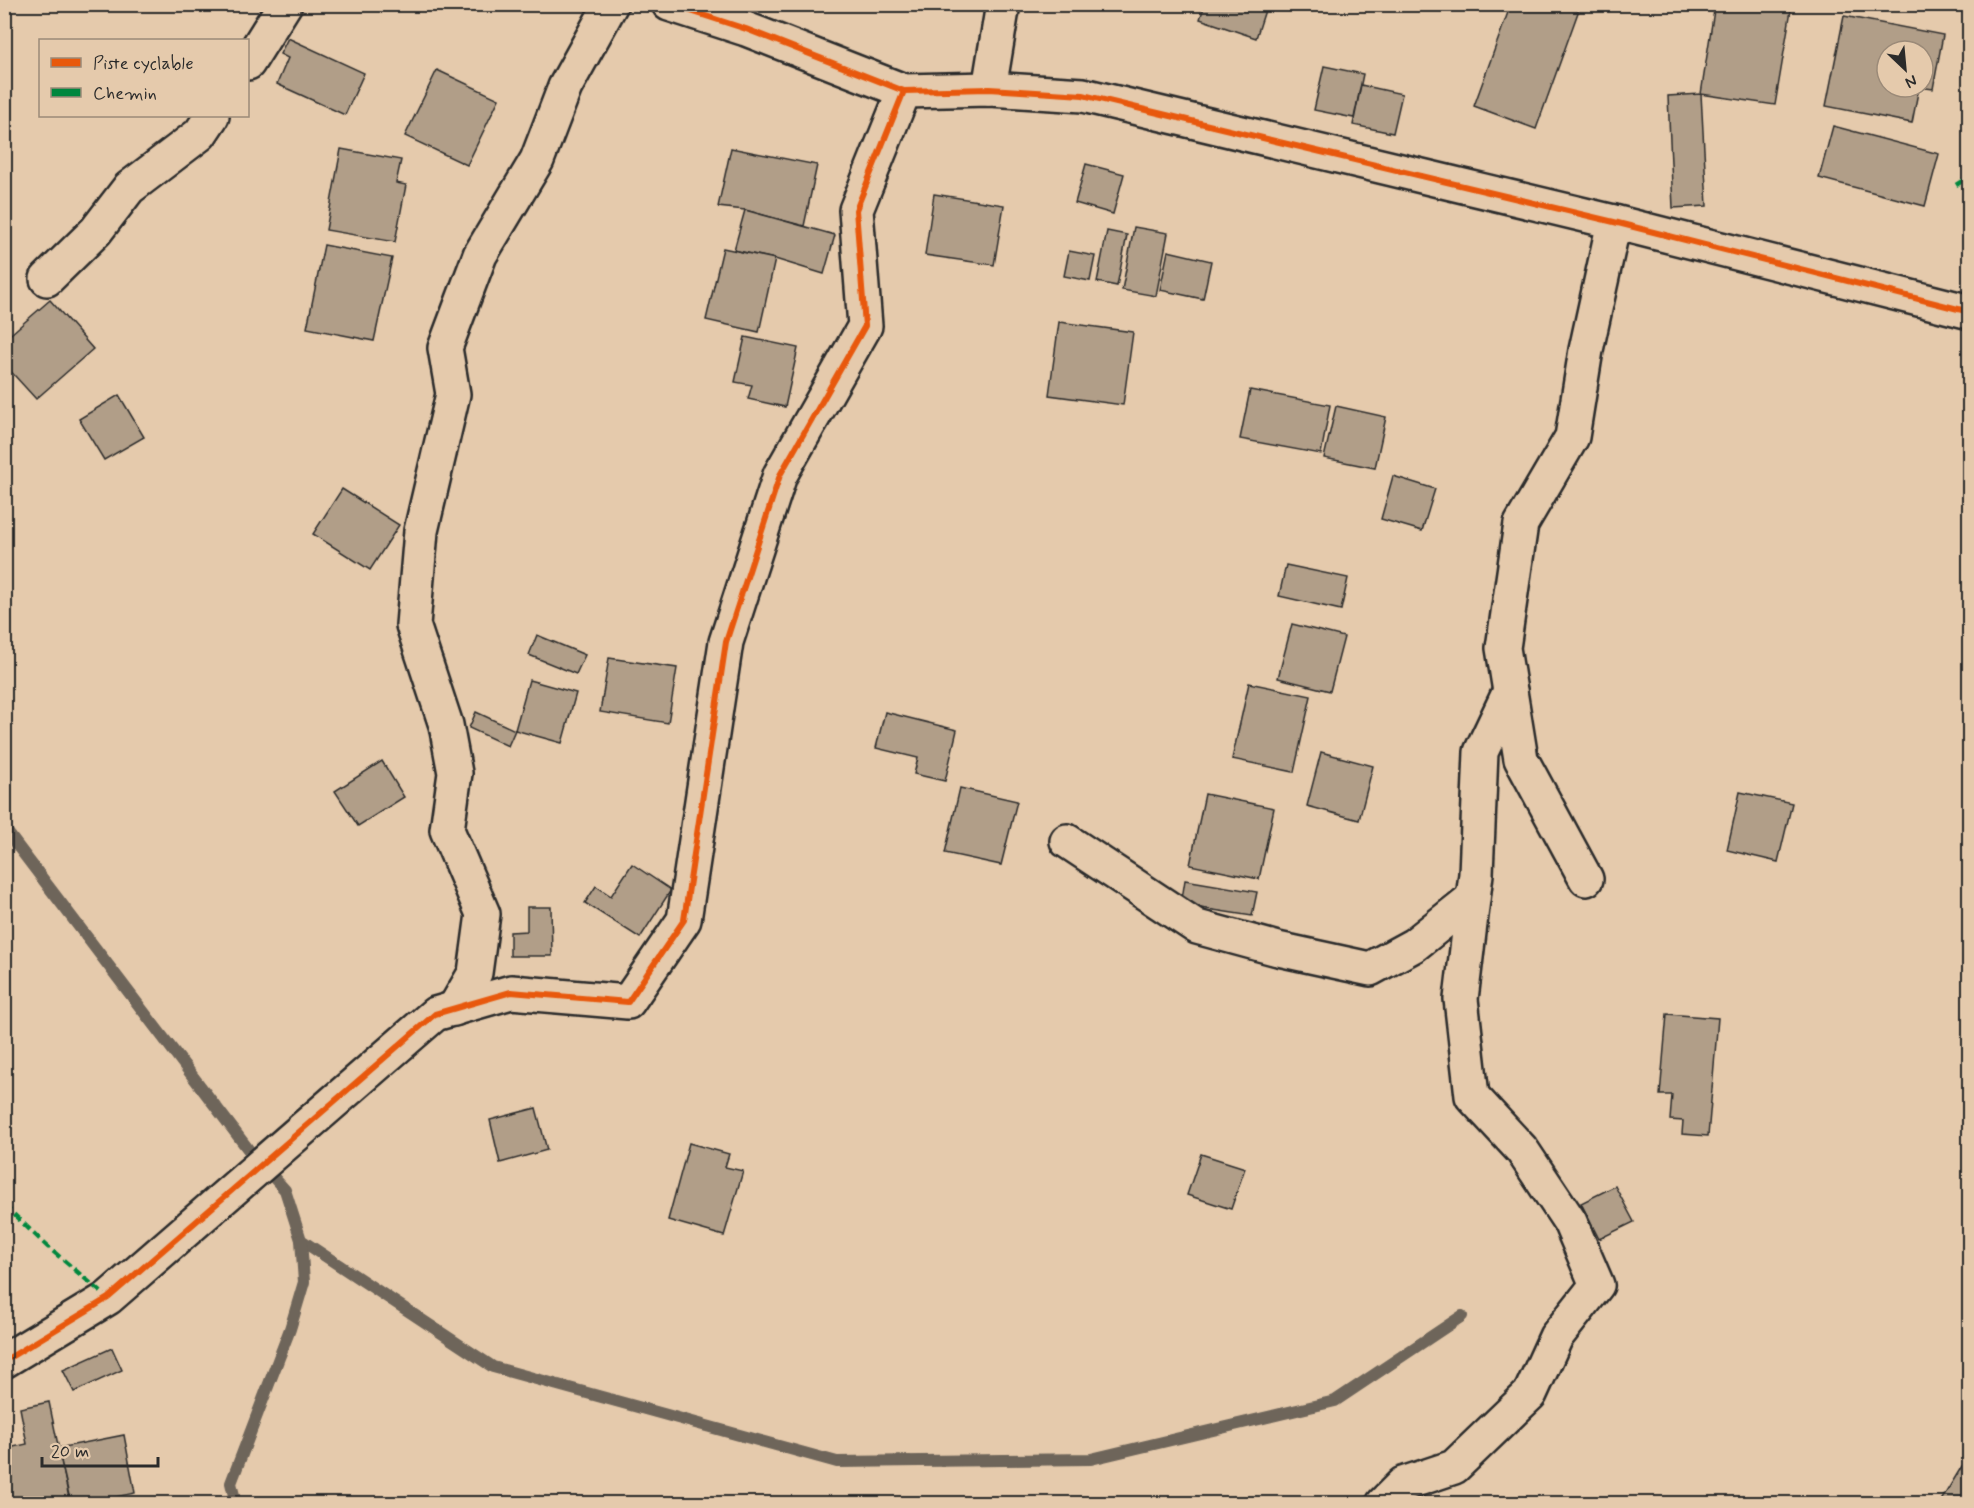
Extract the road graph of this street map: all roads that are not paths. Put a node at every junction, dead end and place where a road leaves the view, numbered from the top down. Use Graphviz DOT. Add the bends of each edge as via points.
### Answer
graph roads {
  1 [pos="285,4"];
  2 [pos="611,4"];
  3 [pos="669,4"];
  4 [pos="1003,4"];
  5 [pos="249,61"];
  6 [pos="989,89"];
  7 [pos="904,92"];
  8 [pos="211,117"];
  9 [pos="1614,222"];
  10 [pos="47,279"];
  11 [pos="1970,312"];
  12 [pos="1510,691"];
  13 [pos="1067,841"];
  14 [pos="1586,879"];
  15 [pos="1473,897"];
  16 [pos="454,1009"];
  17 [pos="4,1361"];
  18 [pos="1383,1503"];
  1 -- 5 [label="street"];
  2 -- 16 [label="street" via="565,87 537,160 480,255 446,348 453,394 421,531 413,625 446,725 455,773 447,830 483,914 475,973"];
  3 -- 7 [label="street" via="746,28"];
  4 -- 6 [label="street"];
  6 -- 7 [label="street"];
  6 -- 9 [label="street" via="1083,95"];
  7 -- 16 [label="street" via="856,210 865,326 780,475 726,642 684,920 627,1002 511,992"];
  8 -- 10 [label="street" via="200,134 129,188 96,231"];
  9 -- 11 [label="street"];
  9 -- 12 [label="street" via="1572,437 1521,524 1503,648"];
  12 -- 14 [label="street" via="1521,759"];
  12 -- 15 [label="street" via="1481,752"];
  13 -- 15 [label="street" via="1197,927 1370,969 1414,945"];
  15 -- 18 [label="street" via="1461,999 1472,1096 1522,1150 1570,1222 1597,1285 1556,1337 1530,1394 1454,1467 1403,1484"];
  16 -- 17 [label="street" via="435,1014 108,1298"];
}
